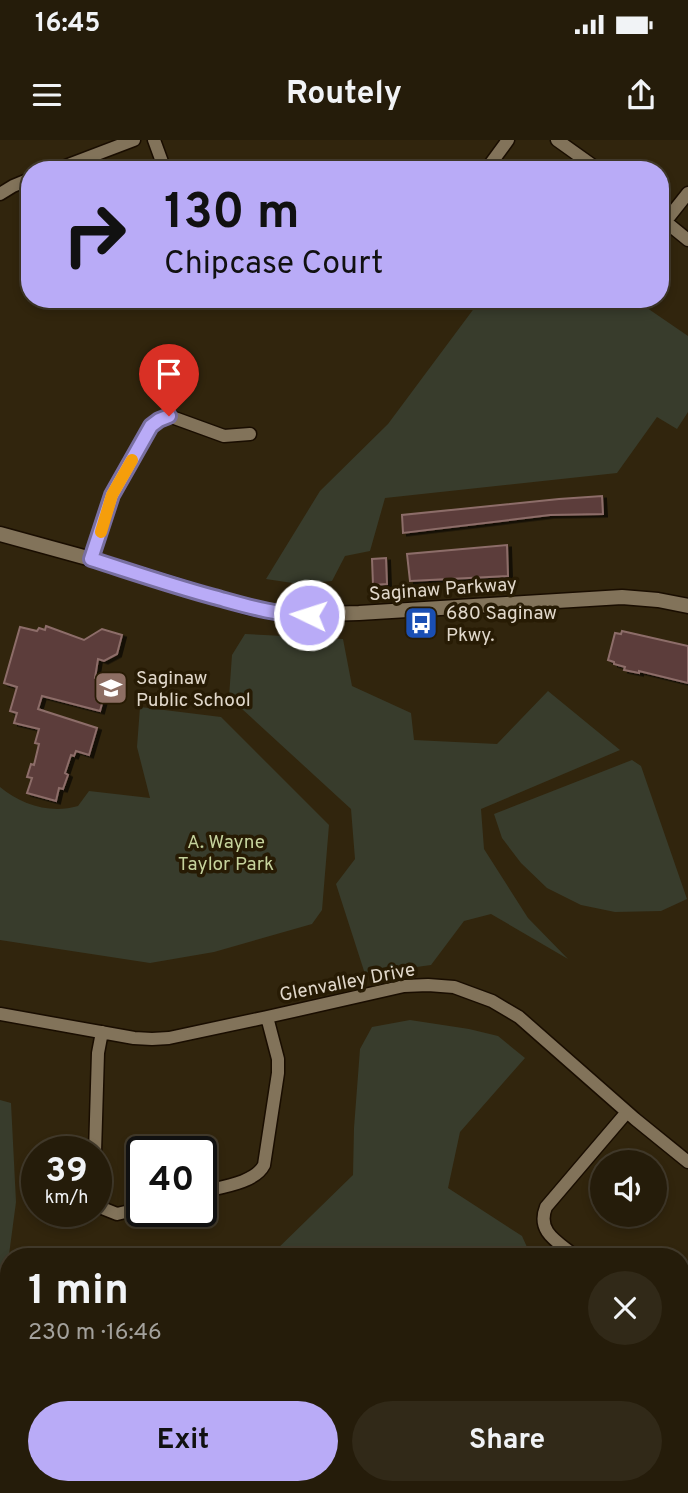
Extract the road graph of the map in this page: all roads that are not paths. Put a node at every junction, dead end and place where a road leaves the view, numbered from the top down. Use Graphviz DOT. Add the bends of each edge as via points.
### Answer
graph roads {
  1 [pos="134,140"];
  2 [pos="154,140"];
  3 [pos="508,140"];
  4 [pos="558,140"];
  5 [pos="79,161"];
  6 [pos="162,161"];
  7 [pos="493,161"];
  8 [pos="587,161"];
  9 [pos="21,183"];
  10 [pos="688,193"];
  11 [pos="0,194"];
  12 [pos="669,213"];
  13 [pos="669,224"];
  14 [pos="688,240"];
  15 [pos="250,434"];
  16 [pos="0,534"];
  17 [pos="91,559"];
  18 [pos="688,606"];
  19 [pos="0,1014"];
  20 [pos="267,1017"];
  21 [pos="102,1032"];
  22 [pos="627,1112"];
  23 [pos="95,1136"];
  24 [pos="688,1162"];
  25 [pos="217,1188"];
  26 [pos="565,1248"];
  1 -- 5 [label="street"];
  2 -- 6 [label="street"];
  3 -- 7 [label="street"];
  4 -- 8 [label="street"];
  9 -- 11 [label="street"];
  10 -- 12 [label="street"];
  13 -- 14 [label="street"];
  15 -- 17 [label="street" via="224,436 169,416 151,426 112,495"];
  16 -- 17 [label="street, Saginaw Parkway"];
  17 -- 18 [label="street, Saginaw Parkway" via="286,615 622,597"];
  19 -- 21 [label="street, Glenvalley Drive"];
  20 -- 21 [label="street, Glenvalley Drive" via="169,1038"];
  20 -- 22 [label="street, Glenvalley Drive" via="404,986 454,987 519,1017"];
  20 -- 25 [label="street" via="278,1073 264,1165 256,1176"];
  21 -- 23 [label="street"];
  22 -- 24 [label="street, Glenvalley Drive"];
  22 -- 26 [label="street" via="546,1207 544,1226"];
}
